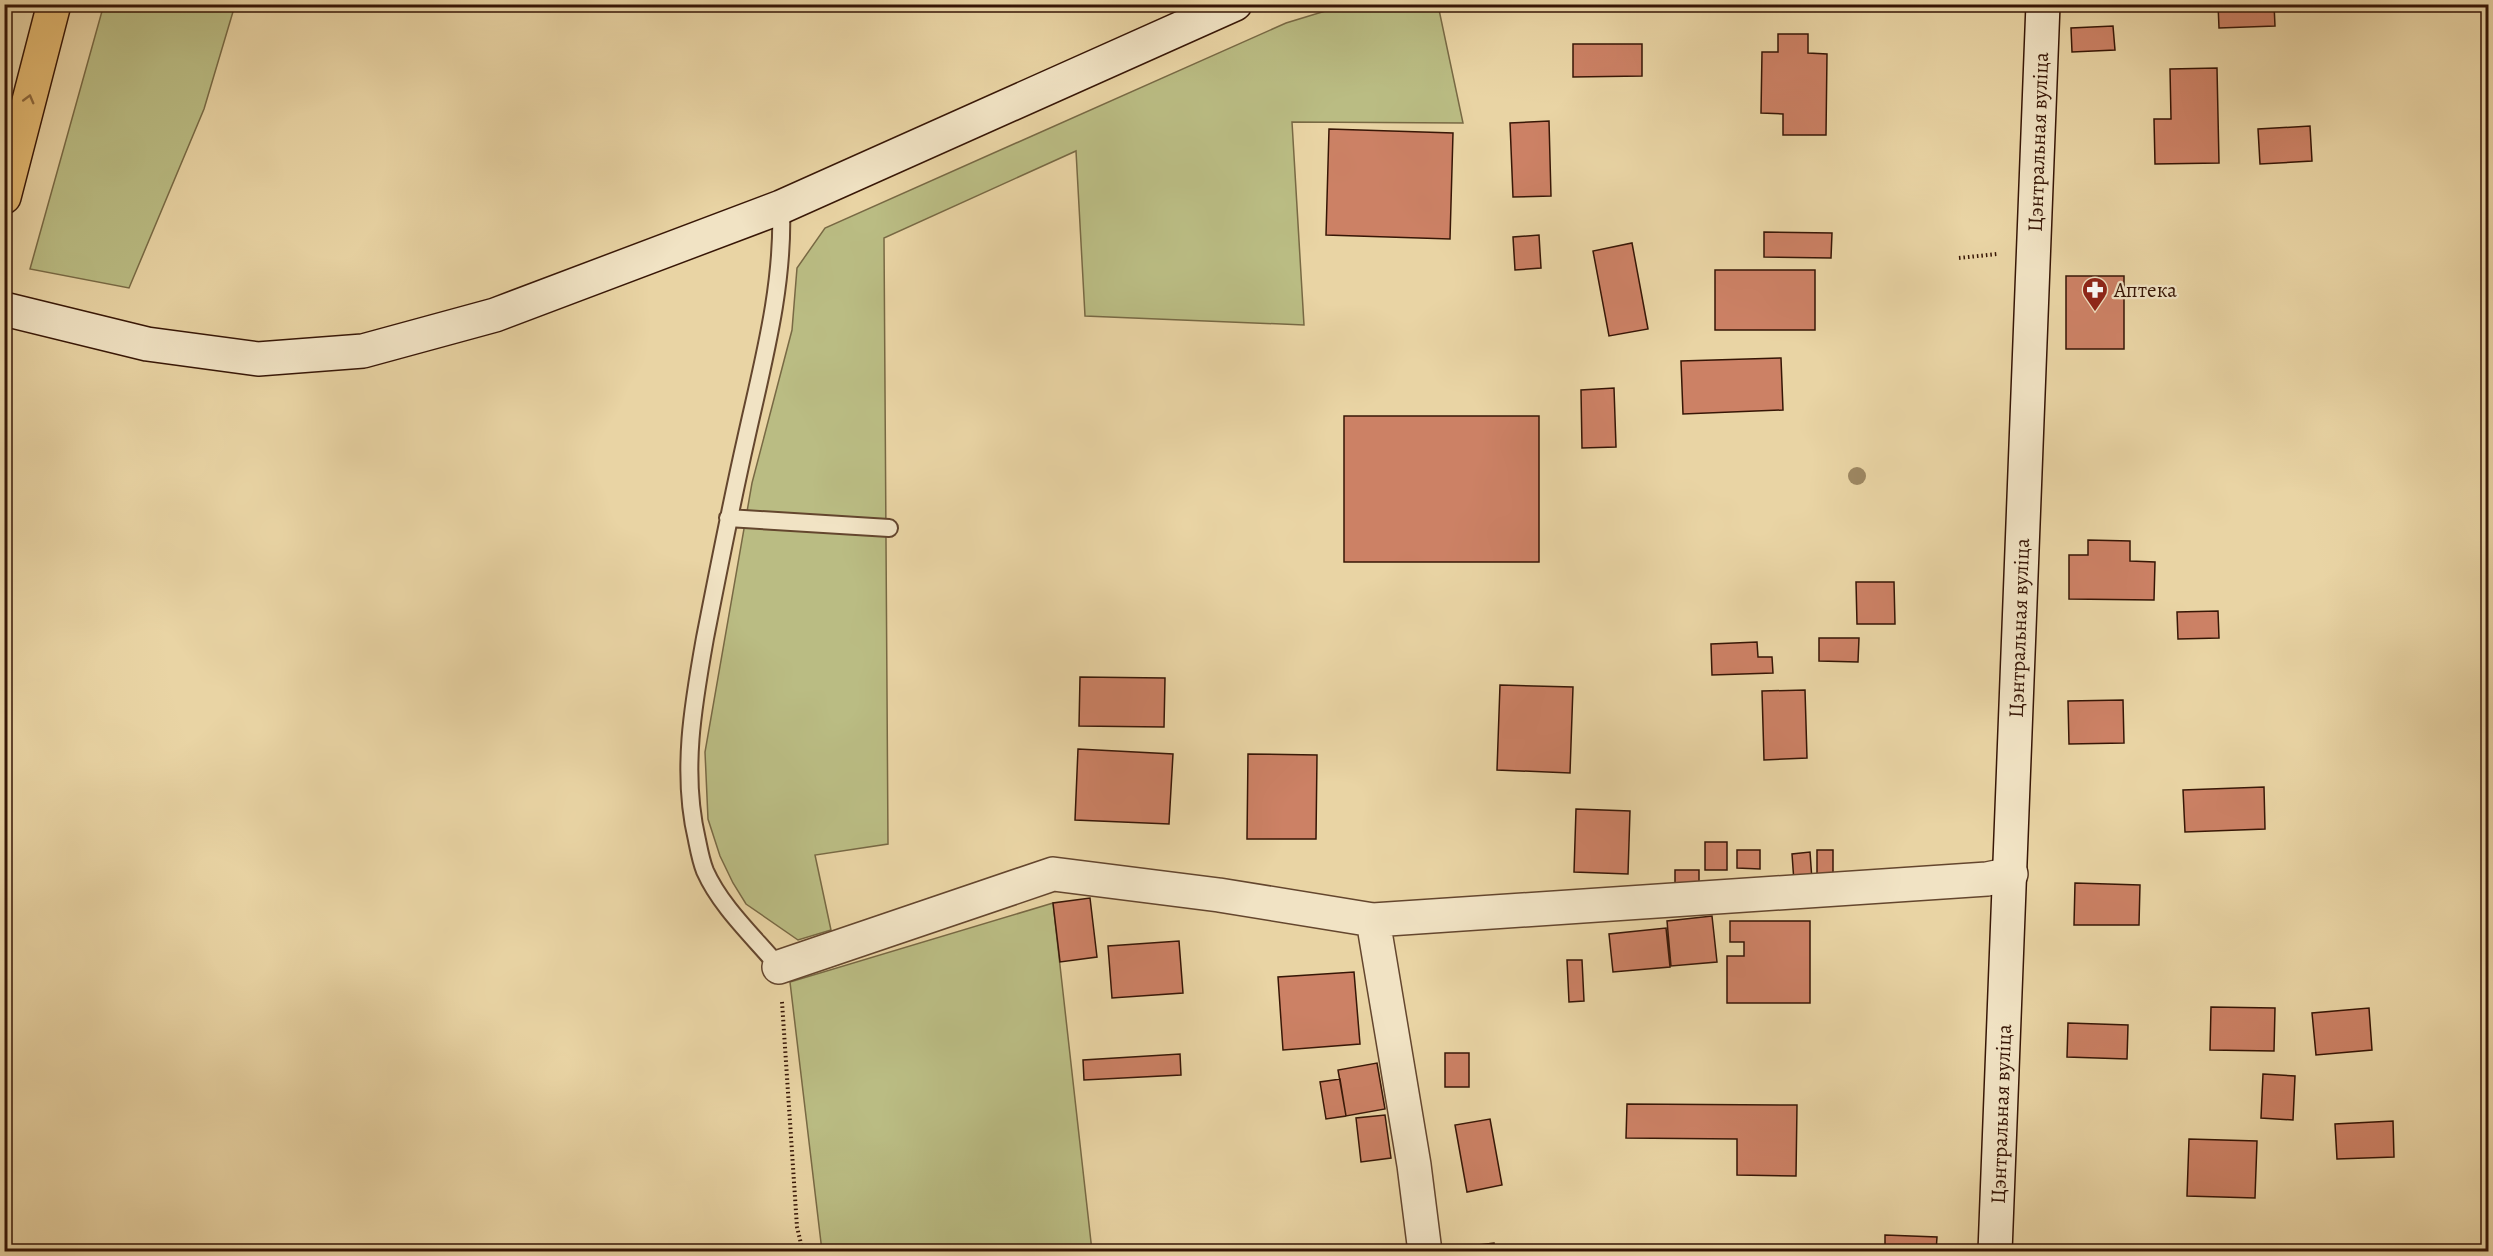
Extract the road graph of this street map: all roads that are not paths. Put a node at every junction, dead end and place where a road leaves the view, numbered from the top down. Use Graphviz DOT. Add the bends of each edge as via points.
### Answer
graph roads {
  1 [pos="54,4"];
  2 [pos="1235,4"];
  3 [pos="2043,4"];
  4 [pos="4,197"];
  5 [pos="781,207"];
  6 [pos="4,309"];
  7 [pos="728,518"];
  8 [pos="890,528"];
  9 [pos="2011,874"];
  10 [pos="1373,920"];
  11 [pos="779,967"];
  12 [pos="1425,1251"];
  13 [pos="1995,1251"];
  4 -- 1 [label="highway, one-way"];
  2 -- 5 [label="main road"];
  3 -- 9 [label="main road, Цэнтральная вуліца"];
  5 -- 6 [label="main road" via="495,315 363,351 258,358 147,344"];
  5 -- 7 [label="lane" via="779,279"];
  7 -- 8 [label="lane"];
  7 -- 11 [label="lane" via="694,699 689,746 690,796 704,868 716,893"];
  9 -- 10 [label="main road" via="1987,879"];
  9 -- 13 [label="main road, Цэнтральная вуліца"];
  10 -- 11 [label="main road" via="1053,873"];
  10 -- 12 [label="main road"];
}
